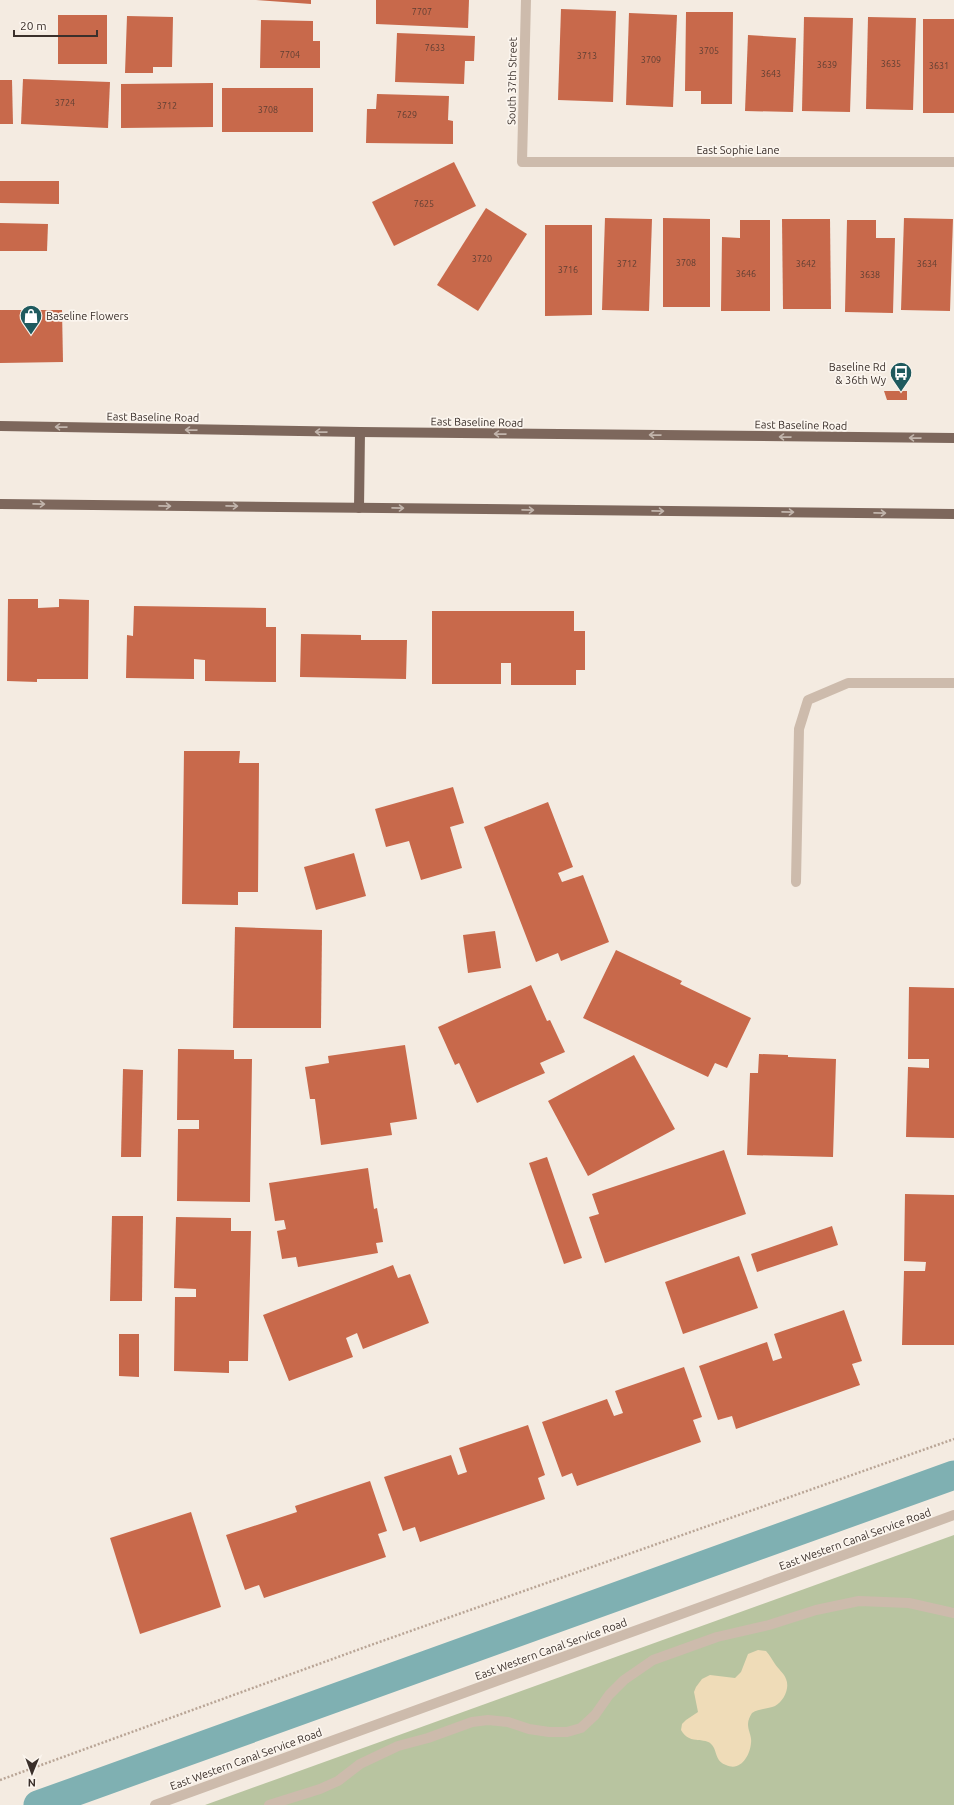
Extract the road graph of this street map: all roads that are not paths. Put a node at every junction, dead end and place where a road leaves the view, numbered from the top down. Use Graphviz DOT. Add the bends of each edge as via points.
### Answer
graph roads {
  1 [pos="526,0"];
  2 [pos="522,162"];
  3 [pos="954,162"];
  4 [pos="0,426"];
  5 [pos="360,432"];
  6 [pos="954,438"];
  7 [pos="0,504"];
  8 [pos="359,508"];
  9 [pos="954,514"];
  10 [pos="954,683"];
  11 [pos="796,882"];
  12 [pos="954,1516"];
  13 [pos="954,1613"];
  14 [pos="155,1805"];
  15 [pos="269,1805"];
  1 -- 2 [label="street, South 37th Street"];
  2 -- 3 [label="street, East Sophie Lane"];
  5 -- 4 [label="main road, East Baseline Road, one-way"];
  6 -- 5 [label="main road, East Baseline Road, one-way"];
  5 -- 8 [label="main road"];
  7 -- 8 [label="main road, one-way"];
  8 -- 9 [label="main road, one-way"];
  10 -- 11 [label="street" via="848,683 808,700 799,729"];
  12 -- 14 [label="street, East Western Canal Service Road"];
  13 -- 15 [label="street" via="909,1603 859,1601 717,1637 653,1660 624,1680 609,1695 595,1716 581,1728 567,1732 549,1732 508,1722 472,1722 398,1746 360,1764 338,1781"];
}
